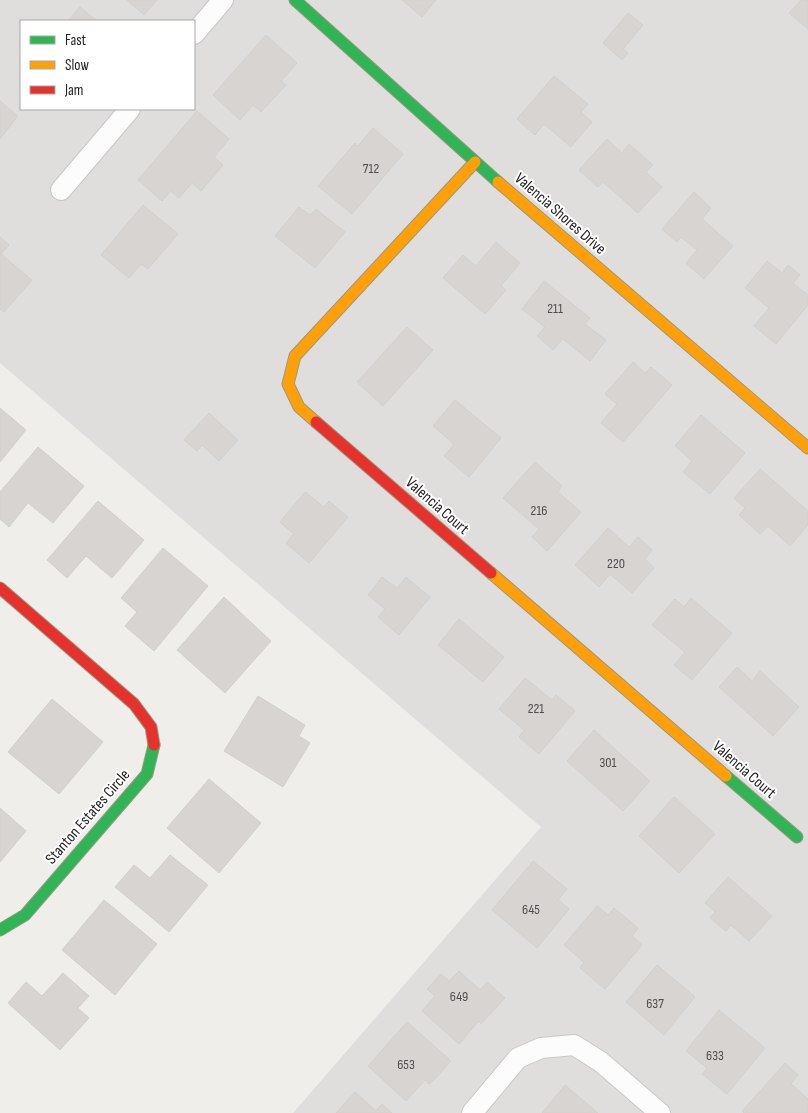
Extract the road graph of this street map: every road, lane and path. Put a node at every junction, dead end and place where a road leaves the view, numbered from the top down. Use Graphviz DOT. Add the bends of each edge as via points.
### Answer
graph roads {
  1 [pos="223,0"];
  2 [pos="295,0"];
  3 [pos="195,33"];
  4 [pos="129,110"];
  5 [pos="475,162"];
  6 [pos="61,190"];
  7 [pos="808,448"];
  8 [pos="0,588"];
  9 [pos="797,837"];
  10 [pos="0,930"];
  11 [pos="472,1113"];
  12 [pos="660,1113"];
  1 -- 3 [label="street"];
  2 -- 5 [label="street, Valencia Shores Drive"];
  4 -- 6 [label="street"];
  5 -- 7 [label="street, Valencia Shores Drive"];
  5 -- 9 [label="street, Valencia Court" via="295,356 288,384 299,407"];
  8 -- 10 [label="street, Stanton Estates Circle" via="134,704 151,727 154,748 147,774 25,915"];
  11 -- 12 [label="street" via="518,1058 541,1048 574,1045 601,1062"];
}
